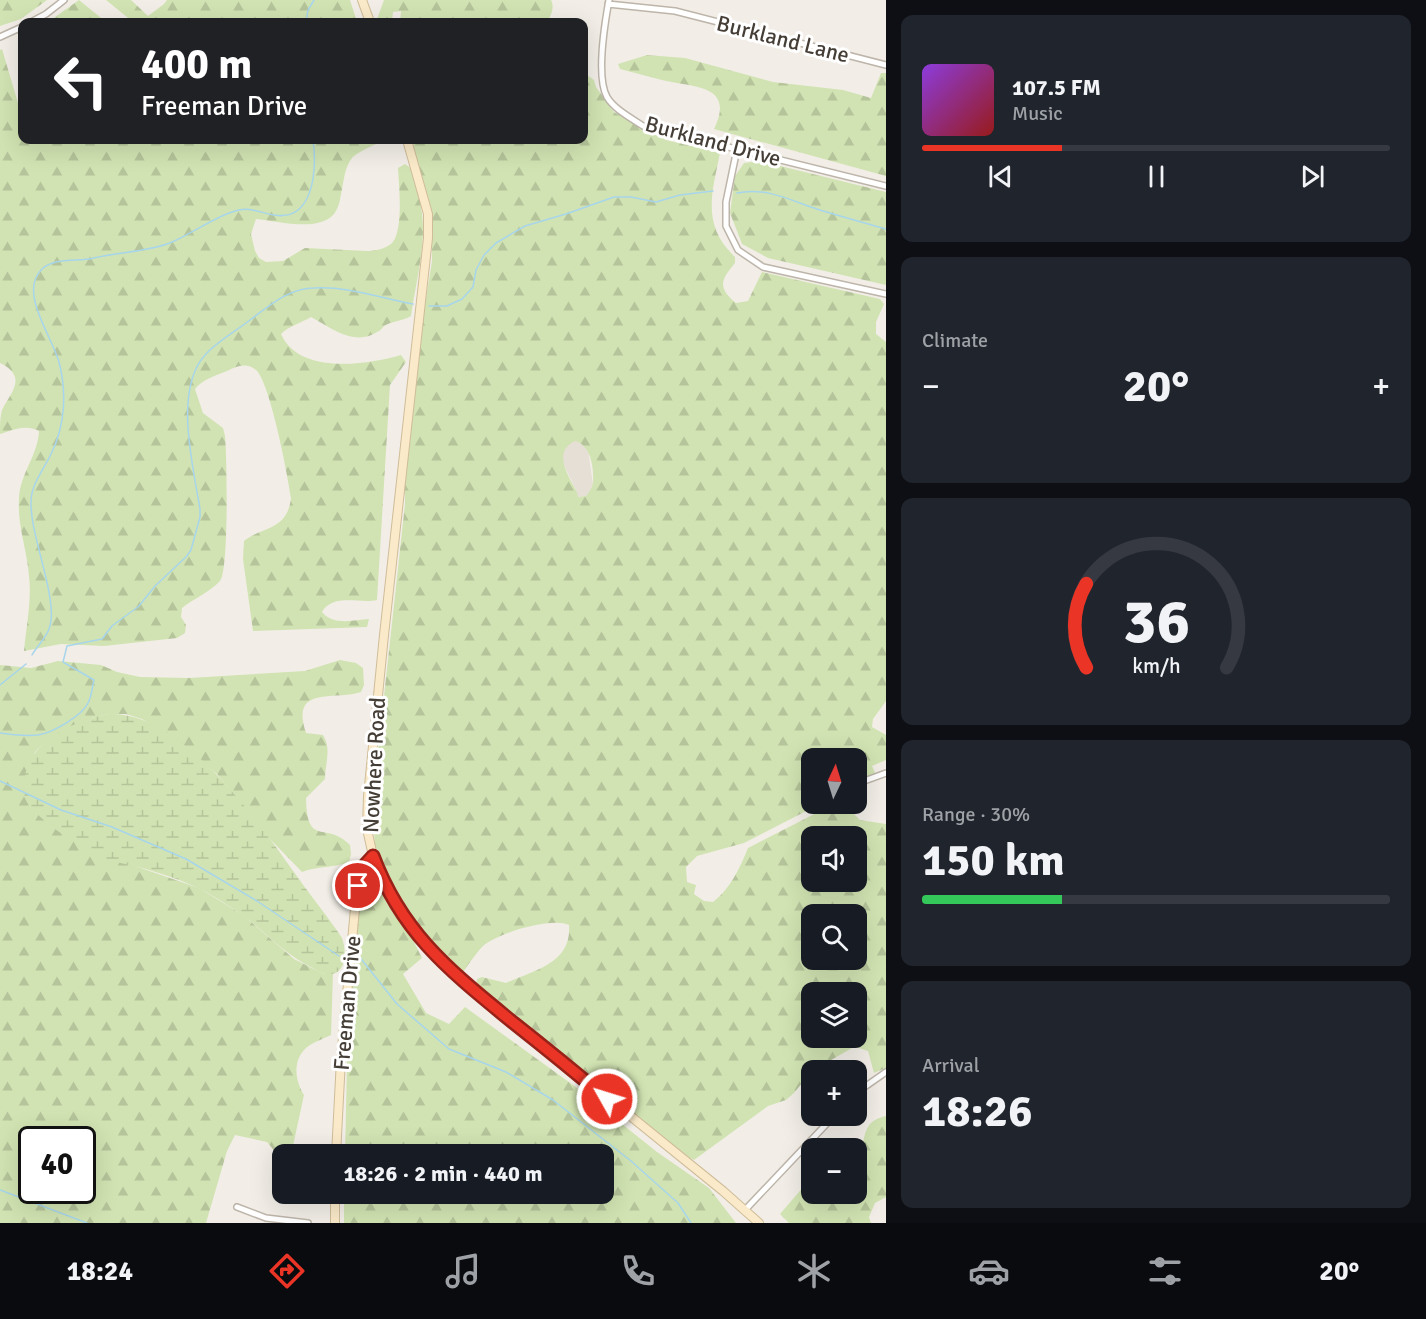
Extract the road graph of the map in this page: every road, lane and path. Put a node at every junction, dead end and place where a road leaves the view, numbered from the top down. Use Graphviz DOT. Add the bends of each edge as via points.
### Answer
graph roads {
  1 [pos="64,0"];
  2 [pos="362,0"];
  3 [pos="609,2"];
  4 [pos="40,18"];
  5 [pos="369,18"];
  6 [pos="18,29"];
  7 [pos="0,37"];
  8 [pos="886,65"];
  9 [pos="407,144"];
  10 [pos="737,149"];
  11 [pos="886,186"];
  12 [pos="886,294"];
  13 [pos="886,773"];
  14 [pos="867,780"];
  15 [pos="373,856"];
  16 [pos="886,1072"];
  17 [pos="867,1085"];
  18 [pos="825,1126"];
  19 [pos="337,1144"];
  20 [pos="335,1204"];
  21 [pos="237,1207"];
  22 [pos="745,1210"];
  23 [pos="308,1223"];
  24 [pos="335,1223"];
  25 [pos="759,1223"];
  1 -- 4 [label="street"];
  2 -- 5 [label="street"];
  3 -- 8 [label="street, Burkland Lane" via="675,11"];
  3 -- 10 [label="street, Burkland Drive" via="601,69 607,96 643,126"];
  6 -- 7 [label="street"];
  9 -- 15 [label="street, Nowhere Road" via="428,214 428,238 371,763 367,816"];
  10 -- 11 [label="street, Burkland Drive"];
  10 -- 12 [label="street" via="726,202 726,226 738,250 763,267"];
  13 -- 14 [label="street"];
  15 -- 19 [label="street, Freeman Drive" via="362,868 356,898"];
  15 -- 22 [label="street, Nowhere Road" via="407,922 444,965"];
  16 -- 17 [label="street"];
  18 -- 22 [label="street"];
  20 -- 24 [label="street"];
  21 -- 23 [label="street" via="266,1218"];
  22 -- 25 [label="street, Nowhere Road"];
}
